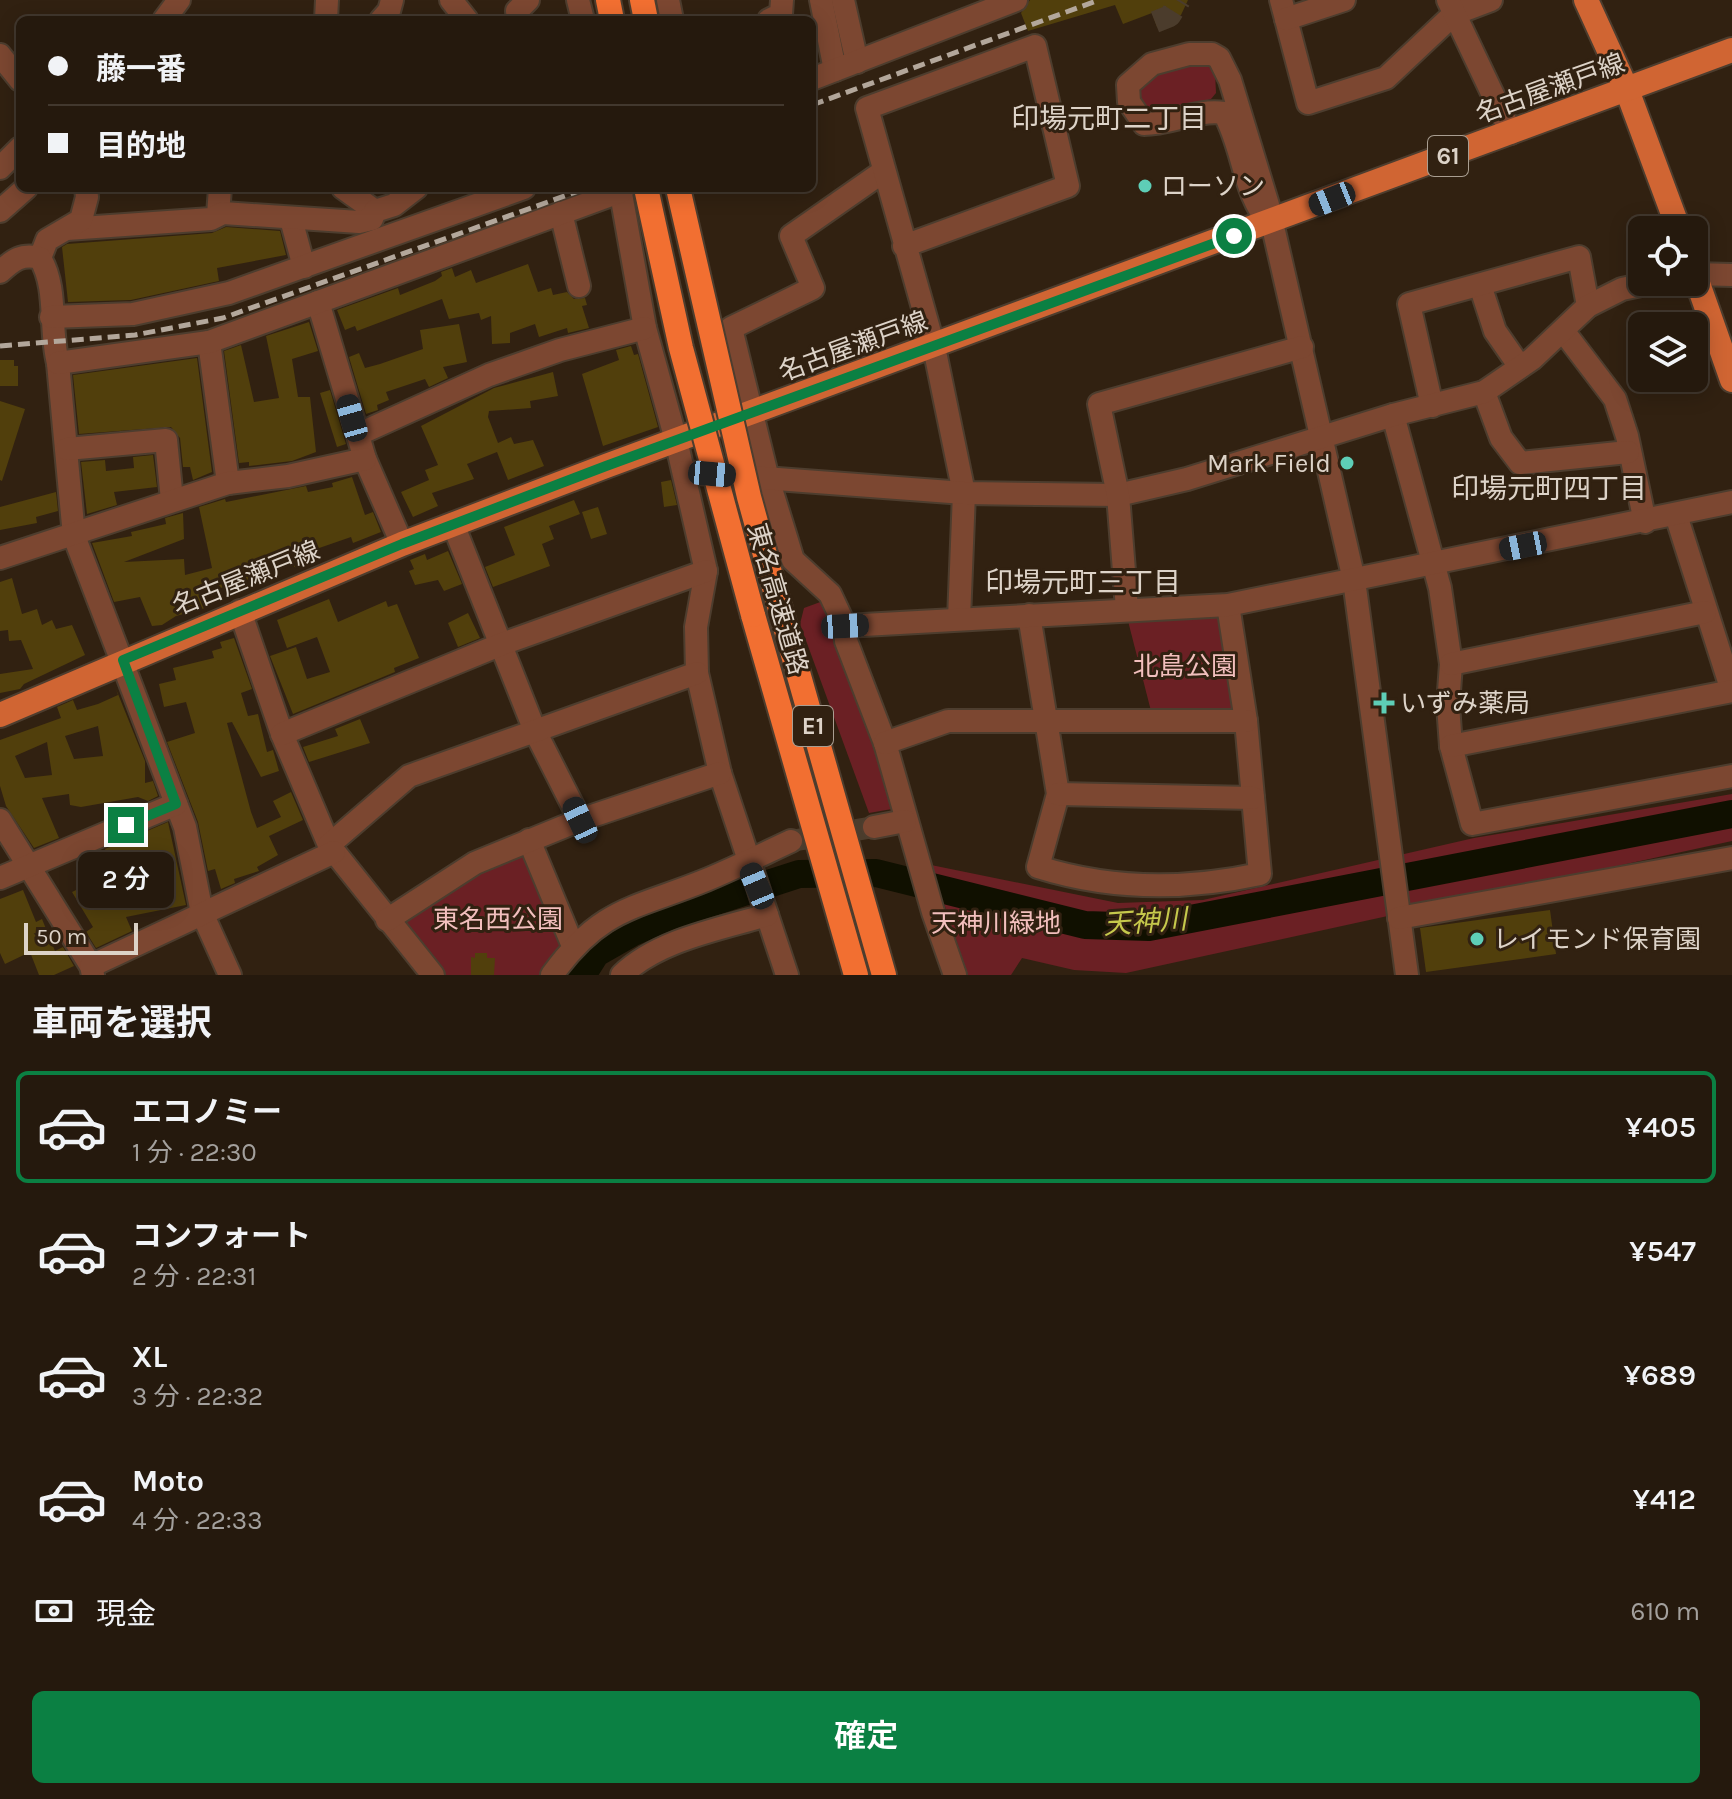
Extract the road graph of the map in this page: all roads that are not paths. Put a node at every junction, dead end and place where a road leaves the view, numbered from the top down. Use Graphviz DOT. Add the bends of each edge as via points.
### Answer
graph roads {
  1 [pos="451,0"];
  2 [pos="821,0"];
  3 [pos="843,0"];
  4 [pos="1016,0"];
  5 [pos="1344,0"];
  6 [pos="1491,0"];
  7 [pos="1586,0"];
  8 [pos="1451,7"];
  9 [pos="1284,10"];
  10 [pos="464,16"];
  11 [pos="1732,50"];
  12 [pos="0,55"];
  13 [pos="857,62"];
  14 [pos="835,70"];
  15 [pos="16,75"];
  16 [pos="816,77"];
  17 [pos="1230,80"];
  18 [pos="1627,90"];
  19 [pos="1214,112"];
  20 [pos="1511,133"];
  21 [pos="16,152"];
  22 [pos="0,168"];
  23 [pos="884,171"];
  24 [pos="21,192"];
  25 [pos="86,192"];
  26 [pos="220,192"];
  27 [pos="349,192"];
  28 [pos="411,192"];
  29 [pos="513,192"];
  30 [pos="620,192"];
  31 [pos="629,192"];
  32 [pos="630,192"];
  33 [pos="679,192"];
  34 [pos="0,211"];
  35 [pos="375,211"];
  36 [pos="561,213"];
  37 [pos="218,215"];
  38 [pos="1674,216"];
  39 [pos="291,219"];
  40 [pos="1270,224"];
  41 [pos="67,229"];
  42 [pos="904,246"];
  43 [pos="40,258"];
  44 [pos="304,267"];
  45 [pos="0,272"];
  46 [pos="1708,274"];
  47 [pos="1732,275"];
  48 [pos="1480,285"];
  49 [pos="579,286"];
  50 [pos="1628,288"];
  51 [pos="1702,296"];
  52 [pos="318,302"];
  53 [pos="1588,306"];
  54 [pos="51,317"];
  55 [pos="645,328"];
  56 [pos="1564,332"];
  57 [pos="209,342"];
  58 [pos="934,347"];
  59 [pos="1302,347"];
  60 [pos="58,363"];
  61 [pos="1520,367"];
  62 [pos="1732,380"];
  63 [pos="1484,392"];
  64 [pos="1432,406"];
  65 [pos="751,413"];
  66 [pos="1393,415"];
  67 [pos="359,434"];
  68 [pos="1323,437"];
  69 [pos="676,440"];
  70 [pos="67,449"];
  71 [pos="1628,452"];
  72 [pos="365,459"];
  73 [pos="684,472"];
  74 [pos="768,479"];
  75 [pos="228,483"];
  76 [pos="964,493"];
  77 [pos="1118,495"];
  78 [pos="172,500"];
  79 [pos="1732,502"];
  80 [pos="1676,515"];
  81 [pos="1645,522"];
  82 [pos="453,524"];
  83 [pos="74,536"];
  84 [pos="402,544"];
  85 [pos="0,558"];
  86 [pos="1432,565"];
  87 [pos="706,571"];
  88 [pos="1354,580"];
  89 [pos="1228,605"];
  90 [pos="1127,609"];
  91 [pos="240,611"];
  92 [pos="1705,612"];
  93 [pos="1029,615"];
  94 [pos="959,619"];
  95 [pos="845,626"];
  96 [pos="502,644"];
  97 [pos="123,660"];
  98 [pos="1451,664"];
  99 [pos="697,673"];
  100 [pos="1732,691"];
  101 [pos="0,715"];
  102 [pos="1046,720"];
  103 [pos="1246,721"];
  104 [pos="535,731"];
  105 [pos="282,734"];
  106 [pos="885,743"];
  107 [pos="1451,746"];
  108 [pos="720,773"];
  109 [pos="1732,776"];
  110 [pos="1058,794"];
  111 [pos="1253,798"];
  112 [pos="176,804"];
  113 [pos="0,820"];
  114 [pos="580,820"];
  115 [pos="905,821"];
  116 [pos="874,827"];
  117 [pos="529,840"];
  118 [pos="791,841"];
  119 [pos="331,848"];
  120 [pos="1732,858"];
  121 [pos="748,864"];
  122 [pos="26,866"];
  123 [pos="0,878"];
  124 [pos="766,910"];
  125 [pos="1398,912"];
  126 [pos="202,913"];
  127 [pos="387,920"];
  128 [pos="573,946"];
  129 [pos="92,971"];
  130 [pos="230,975"];
  131 [pos="433,975"];
  132 [pos="552,975"];
  133 [pos="622,975"];
  134 [pos="787,975"];
  135 [pos="856,975"];
  136 [pos="884,975"];
  137 [pos="955,975"];
  138 [pos="1407,975"];
  1 -- 10 [label="street"];
  2 -- 14 [label="street"];
  3 -- 13 [label="street"];
  4 -- 13 [label="street"];
  5 -- 9 [label="street"];
  6 -- 8 [label="street"];
  7 -- 18 [label="main road"];
  8 -- 9 [label="street" via="1386,78 1308,103"];
  8 -- 20 [label="street"];
  11 -- 18 [label="main road, 名古屋瀬戸線 / 61"];
  12 -- 15 [label="street"];
  13 -- 14 [label="street"];
  14 -- 16 [label="street"];
  17 -- 19 [label="street" via="1227,97"];
  17 -- 19 [label="street" via="1219,58 1189,54 1152,64 1128,85 1129,102 1144,124"];
  17 -- 40 [label="street"];
  18 -- 20 [label="main road, 名古屋瀬戸線 / 61"];
  18 -- 38 [label="main road"];
  19 -- 40 [label="street" via="1224,113 1234,132 1256,208"];
  20 -- 40 [label="main road, 名古屋瀬戸線 / 61"];
  21 -- 22 [label="street"];
  23 -- 42 [label="street"];
  23 -- 42 [label="street" via="867,108 1035,46 1068,186"];
  23 -- 65 [label="street" via="791,236 813,288 731,328"];
  24 -- 34 [label="street"];
  25 -- 41 [label="street" via="81,220"];
  26 -- 37 [label="street"];
  27 -- 35 [label="street"];
  28 -- 35 [label="street"];
  29 -- 44 [label="street"];
  30 -- 36 [label="street"];
  31 -- 55 [label="street" via="629,253"];
  32 -- 135 [label="highway, 東名高速道路 / E1, bridge" via="681,348"];
  33 -- 136 [label="highway, 東名高速道路 / E1, bridge" via="741,466"];
  35 -- 39 [label="street" via="372,219 359,222"];
  36 -- 49 [label="street"];
  36 -- 52 [label="street"];
  37 -- 39 [label="street"];
  37 -- 41 [label="street"];
  39 -- 44 [label="street"];
  40 -- 58 [label="main road, 名古屋瀬戸線 / 61"];
  40 -- 59 [label="street"];
  41 -- 43 [label="street" via="47,240"];
  42 -- 58 [label="street"];
  43 -- 45 [label="street" via="15,258"];
  43 -- 54 [label="street" via="49,274"];
  44 -- 54 [label="street" via="171,307 112,316"];
  46 -- 47 [label="street"];
  48 -- 53 [label="street" via="1579,257"];
  48 -- 61 [label="street" via="1495,331"];
  48 -- 64 [label="street" via="1409,304"];
  50 -- 53 [label="street"];
  51 -- 62 [label="main road"];
  52 -- 57 [label="street"];
  52 -- 67 [label="street"];
  53 -- 56 [label="street"];
  54 -- 60 [label="street"];
  55 -- 67 [label="street" via="489,375"];
  55 -- 69 [label="street"];
  56 -- 61 [label="street"];
  56 -- 71 [label="street" via="1615,399"];
  57 -- 60 [label="street"];
  57 -- 75 [label="street"];
  58 -- 65 [label="main road, 名古屋瀬戸線 / 61"];
  58 -- 76 [label="street"];
  59 -- 68 [label="street"];
  59 -- 77 [label="street" via="1099,404"];
  60 -- 70 [label="street"];
  61 -- 63 [label="street"];
  63 -- 64 [label="street"];
  63 -- 71 [label="street" via="1501,438 1520,463"];
  64 -- 66 [label="street"];
  65 -- 69 [label="main road, 名古屋瀬戸線 / 61"];
  65 -- 74 [label="street"];
  66 -- 68 [label="street"];
  66 -- 86 [label="street"];
  67 -- 72 [label="street"];
  68 -- 77 [label="street"];
  68 -- 88 [label="street"];
  69 -- 73 [label="street"];
  69 -- 82 [label="main road, 名古屋瀬戸線 / 61"];
  70 -- 78 [label="street" via="166,440"];
  70 -- 83 [label="street"];
  71 -- 81 [label="street"];
  72 -- 75 [label="street"];
  72 -- 84 [label="street"];
  73 -- 74 [label="street"];
  73 -- 87 [label="street"];
  74 -- 76 [label="street"];
  74 -- 95 [label="street" via="793,560 830,594"];
  75 -- 78 [label="street"];
  76 -- 77 [label="street"];
  76 -- 94 [label="street"];
  77 -- 90 [label="street"];
  78 -- 83 [label="street"];
  79 -- 80 [label="street"];
  80 -- 81 [label="street"];
  80 -- 92 [label="street"];
  81 -- 86 [label="street"];
  82 -- 84 [label="main road, 名古屋瀬戸線 / 61"];
  82 -- 96 [label="street"];
  83 -- 85 [label="street"];
  83 -- 97 [label="street"];
  84 -- 91 [label="main road, 名古屋瀬戸線 / 61"];
  86 -- 88 [label="street"];
  86 -- 98 [label="street"];
  87 -- 96 [label="street"];
  87 -- 99 [label="street" via="696,627"];
  88 -- 89 [label="street"];
  88 -- 125 [label="street"];
  89 -- 90 [label="street"];
  89 -- 103 [label="street"];
  90 -- 93 [label="street"];
  91 -- 97 [label="main road, 名古屋瀬戸線 / 61"];
  91 -- 105 [label="street"];
  92 -- 98 [label="street"];
  92 -- 100 [label="street"];
  93 -- 94 [label="street"];
  93 -- 102 [label="street"];
  94 -- 95 [label="street"];
  95 -- 106 [label="street"];
  96 -- 104 [label="street"];
  96 -- 105 [label="street"];
  97 -- 101 [label="main road, 名古屋瀬戸線 / 61"];
  97 -- 112 [label="street"];
  98 -- 107 [label="street"];
  99 -- 104 [label="street"];
  99 -- 108 [label="street"];
  100 -- 107 [label="street"];
  102 -- 103 [label="street"];
  102 -- 106 [label="street" via="948,721"];
  102 -- 110 [label="street"];
  103 -- 111 [label="street"];
  104 -- 114 [label="street"];
  104 -- 119 [label="street" via="409,776"];
  105 -- 119 [label="street"];
  106 -- 115 [label="street"];
  107 -- 109 [label="street" via="1472,824"];
  108 -- 114 [label="street"];
  108 -- 121 [label="street"];
  110 -- 111 [label="street"];
  110 -- 111 [label="street" via="1038,867 1127,886 1201,885 1260,874"];
  112 -- 122 [label="street"];
  112 -- 126 [label="street"];
  113 -- 122 [label="street"];
  114 -- 117 [label="street"];
  115 -- 116 [label="street"];
  115 -- 137 [label="street"];
  117 -- 127 [label="street" via="475,863"];
  117 -- 128 [label="street"];
  118 -- 121 [label="street"];
  119 -- 126 [label="street"];
  119 -- 127 [label="street"];
  120 -- 125 [label="street"];
  121 -- 124 [label="street"];
  121 -- 128 [label="street" via="634,905"];
  122 -- 123 [label="street"];
  122 -- 129 [label="street"];
  124 -- 133 [label="street" via="664,948"];
  124 -- 134 [label="street"];
  125 -- 138 [label="street"];
  126 -- 129 [label="street"];
  126 -- 130 [label="street"];
  127 -- 131 [label="street"];
  128 -- 132 [label="street"];
}
